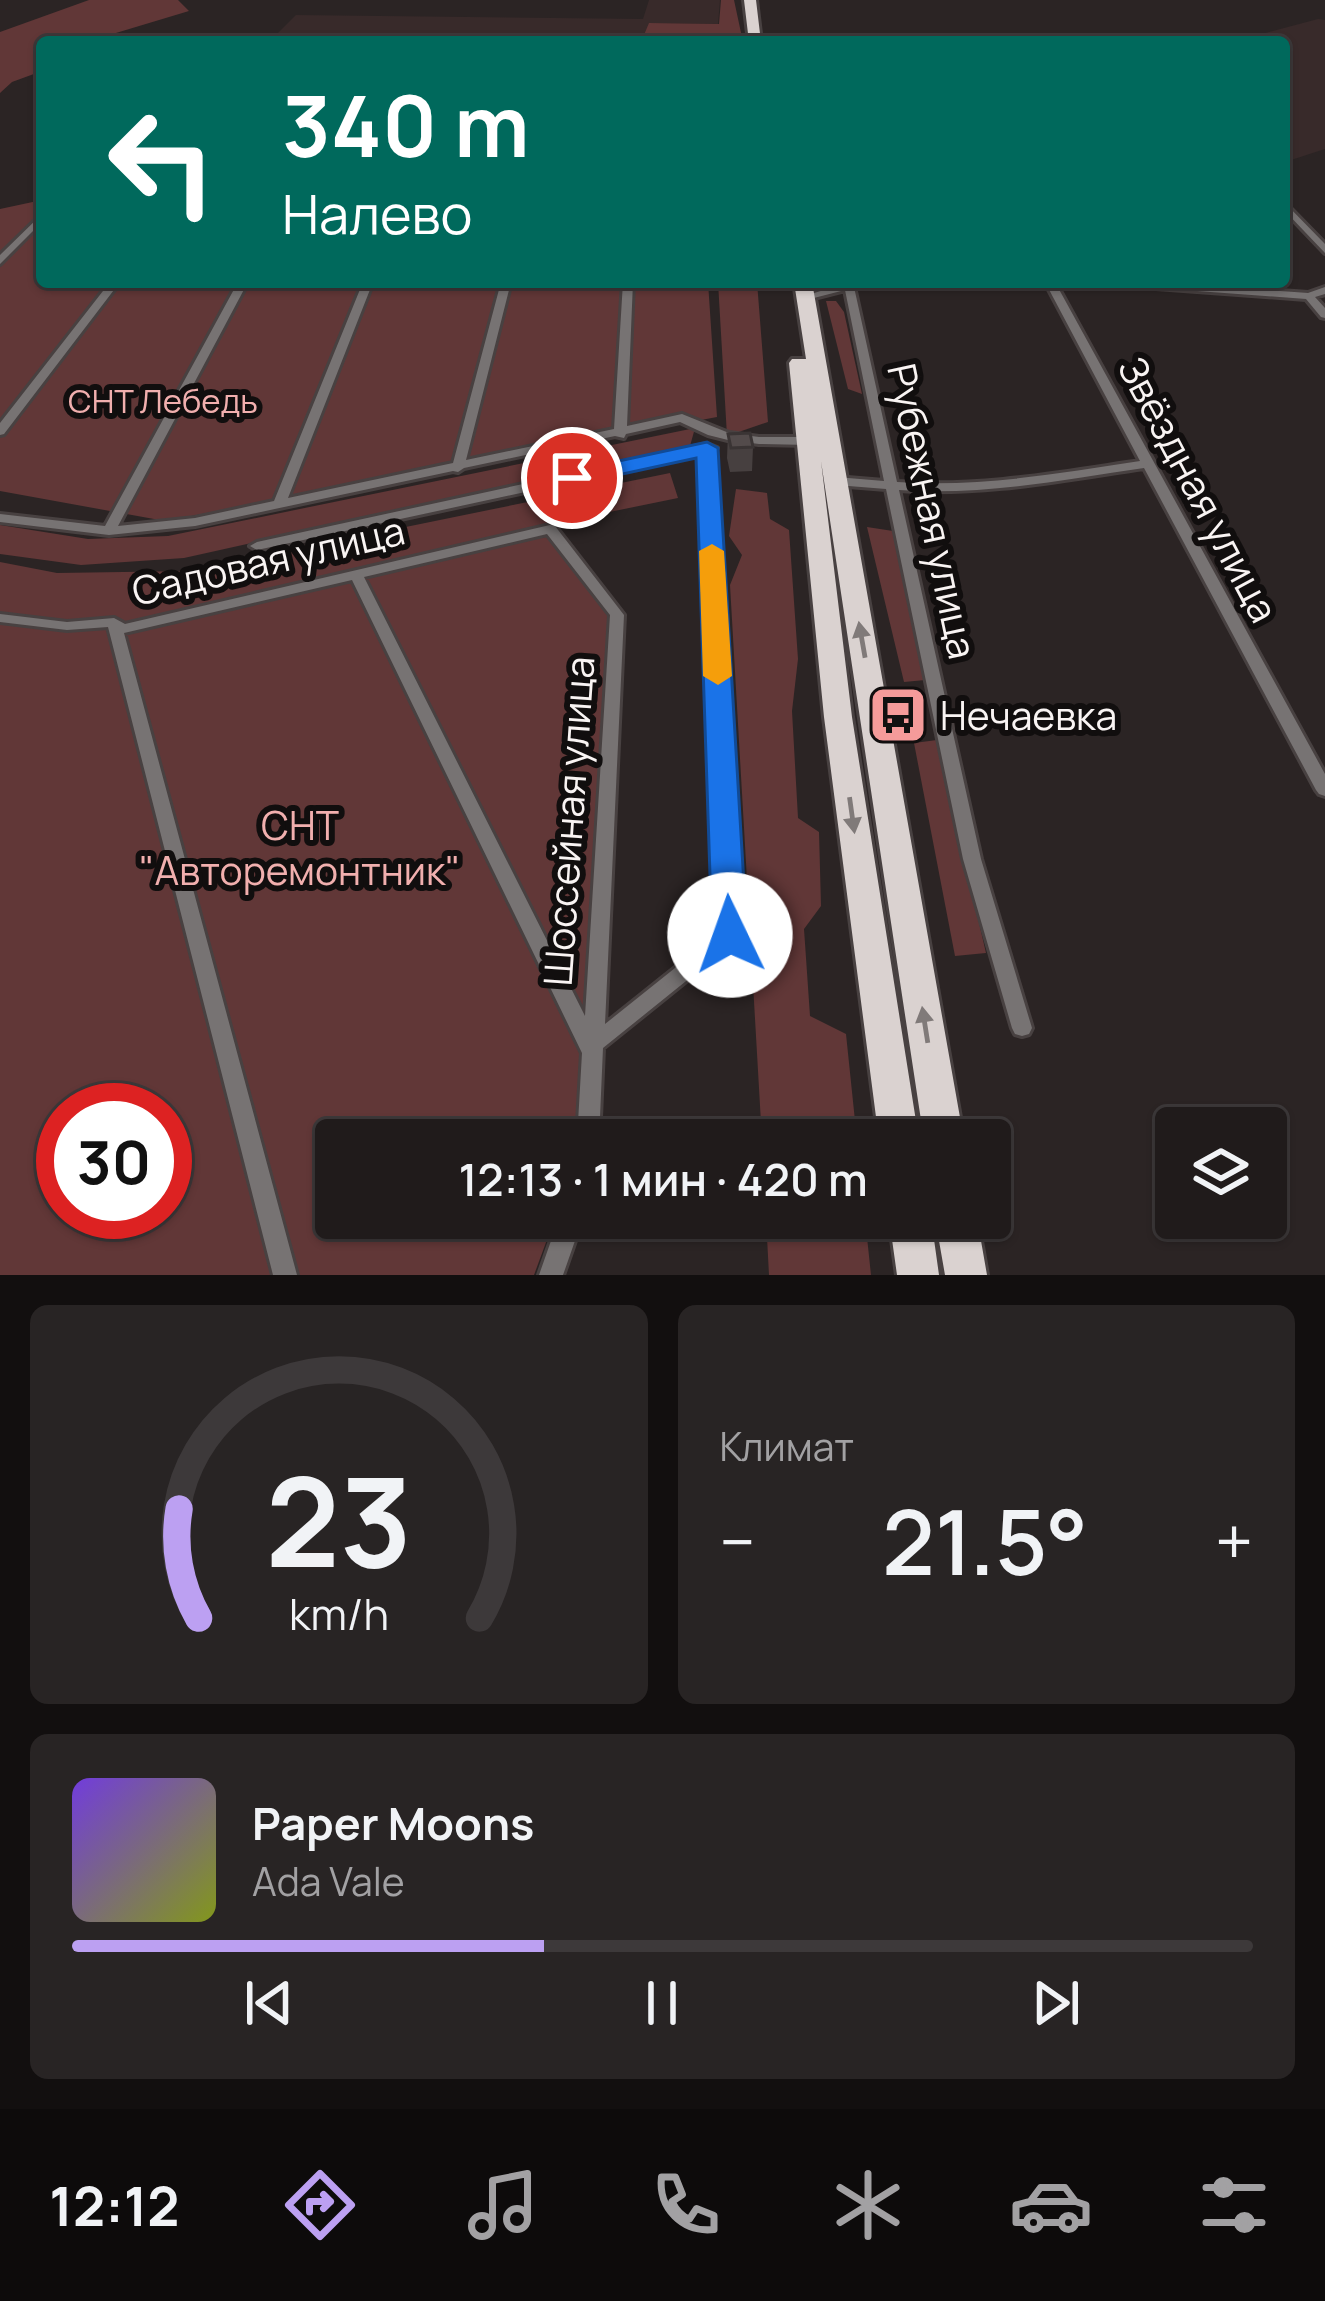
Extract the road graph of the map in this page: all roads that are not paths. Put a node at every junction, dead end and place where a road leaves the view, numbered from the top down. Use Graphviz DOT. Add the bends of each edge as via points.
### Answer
graph roads {
  1 [pos="439,0"];
  2 [pos="750,0"];
  3 [pos="760,0"];
  4 [pos="460,1"];
  5 [pos="451,12"];
  6 [pos="754,36"];
  7 [pos="765,36"];
  8 [pos="1290,212"];
  9 [pos="36,224"];
  10 [pos="1325,250"];
  11 [pos="0,261"];
  12 [pos="110,288"];
  13 [pos="240,288"];
  14 [pos="366,288"];
  15 [pos="504,288"];
  16 [pos="628,288"];
  17 [pos="799,288"];
  18 [pos="799,288"];
  19 [pos="854,288"];
  20 [pos="1053,288"];
  21 [pos="1199,288"];
  22 [pos="1325,290"];
  23 [pos="1310,296"];
  24 [pos="1325,315"];
  25 [pos="0,431"];
  26 [pos="620,435"];
  27 [pos="741,441"];
  28 [pos="809,441"];
  29 [pos="707,448"];
  30 [pos="1149,463"];
  31 [pos="458,468"];
  32 [pos="836,481"];
  33 [pos="895,485"];
  34 [pos="279,505"];
  35 [pos="0,518"];
  36 [pos="550,529"];
  37 [pos="109,531"];
  38 [pos="257,546"];
  39 [pos="356,574"];
  40 [pos="0,618"];
  41 [pos="114,622"];
  42 [pos="1325,790"];
  43 [pos="1022,1028"];
  44 [pos="590,1047"];
  45 [pos="588,1119"];
  46 [pos="895,1119"];
  47 [pos="941,1119"];
  48 [pos="564,1239"];
  49 [pos="913,1239"];
  50 [pos="960,1239"];
  51 [pos="285,1275"];
  52 [pos="551,1275"];
  53 [pos="918,1275"];
  54 [pos="966,1275"];
  1 -- 4 [label="street"];
  2 -- 6 [label="highway"];
  3 -- 7 [label="highway"];
  4 -- 5 [label="street"];
  8 -- 10 [label="street"];
  9 -- 11 [label="street"];
  12 -- 25 [label="street"];
  13 -- 37 [label="street"];
  14 -- 34 [label="street"];
  15 -- 31 [label="street"];
  16 -- 26 [label="street"];
  17 -- 28 [label="highway"];
  18 -- 32 [label="highway"];
  19 -- 33 [label="street, Рубежная улица"];
  20 -- 30 [label="street, Звёздная улица"];
  21 -- 23 [label="street"];
  22 -- 23 [label="street"];
  23 -- 24 [label="street"];
  26 -- 27 [label="street" via="682,418"];
  26 -- 31 [label="street"];
  27 -- 28 [label="street"];
  27 -- 29 [label="street"];
  28 -- 46 [label="highway, one-way"];
  29 -- 38 [label="street"];
  29 -- 44 [label="street" via="730,935"];
  30 -- 33 [label="street" via="999,486"];
  30 -- 42 [label="street, Звёздная улица"];
  31 -- 34 [label="street"];
  32 -- 33 [label="street"];
  47 -- 32 [label="highway, one-way"];
  33 -- 43 [label="street, Рубежная улица" via="972,859"];
  34 -- 37 [label="street"];
  35 -- 37 [label="street"];
  36 -- 39 [label="street, Садовая улица"];
  36 -- 44 [label="street, Шоссейная улица" via="617,615"];
  39 -- 41 [label="street, Садовая улица" via="122,629"];
  39 -- 44 [label="street"];
  40 -- 41 [label="street, Садовая улица"];
  41 -- 51 [label="street"];
  44 -- 45 [label="street, Шоссейная улица"];
  48 -- 52 [label="street"];
  49 -- 53 [label="highway"];
  50 -- 54 [label="highway"];
}
